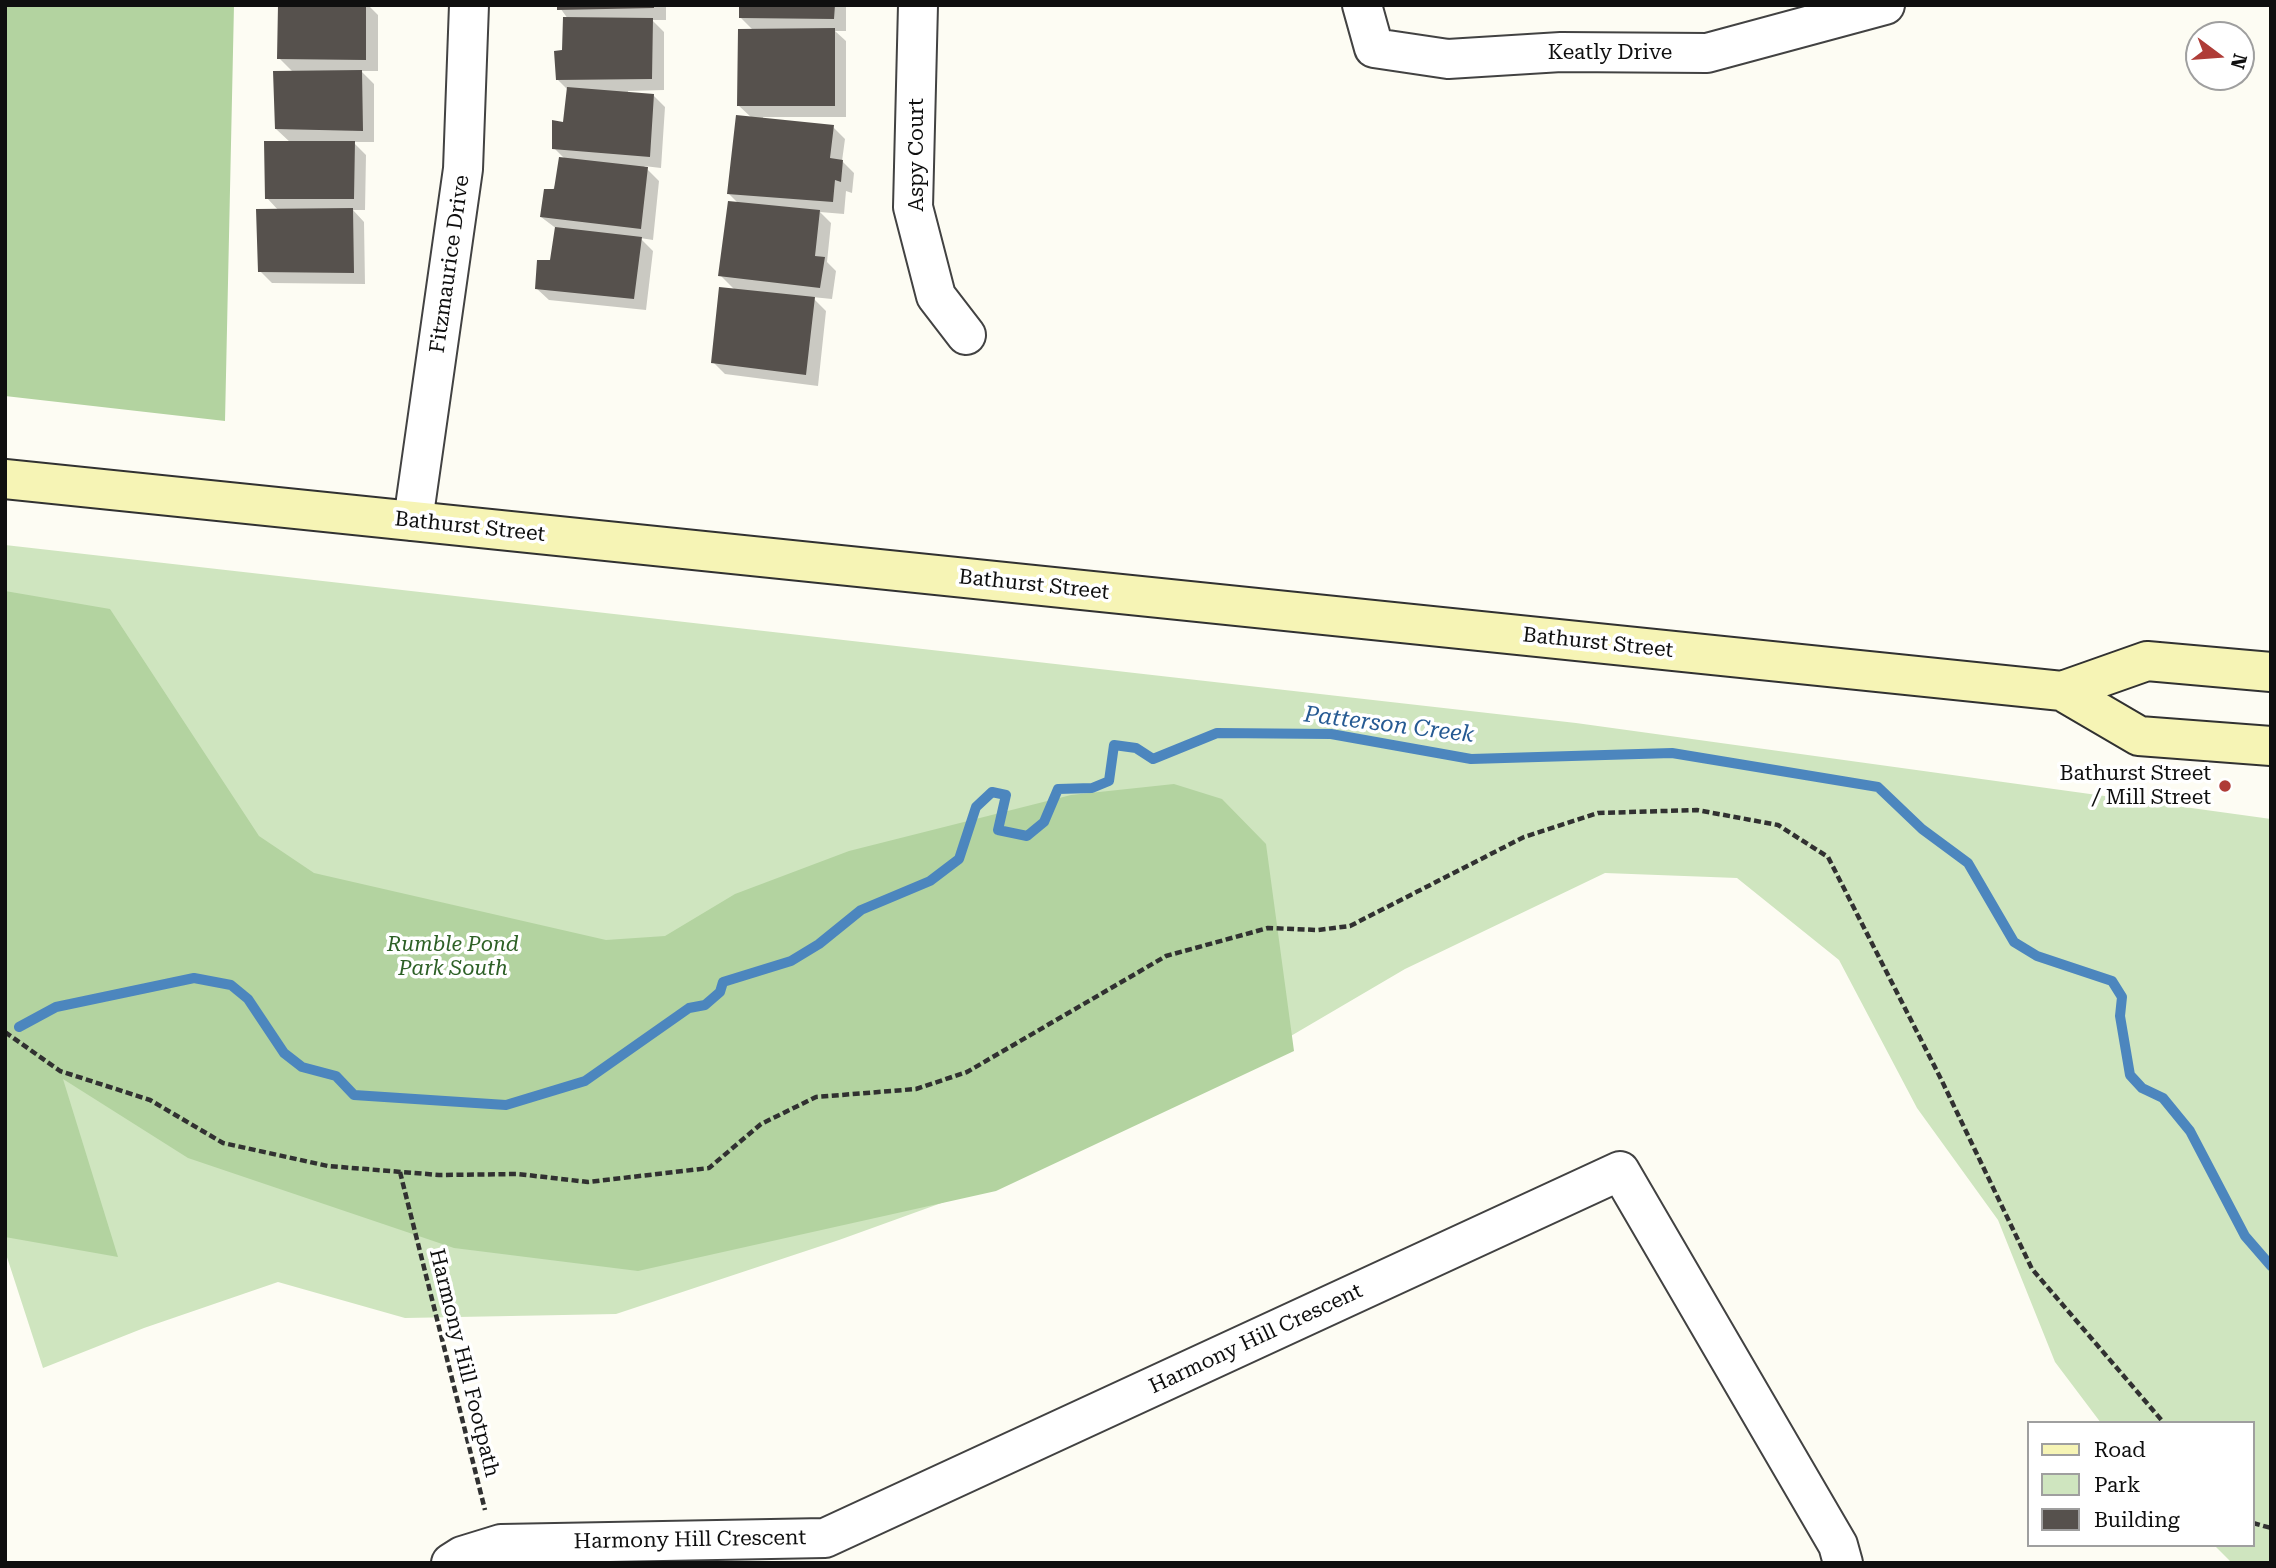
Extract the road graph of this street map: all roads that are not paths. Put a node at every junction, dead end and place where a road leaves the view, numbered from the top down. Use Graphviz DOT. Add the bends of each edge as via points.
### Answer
graph roads {
  1 [pos="469,5"];
  2 [pos="918,5"];
  3 [pos="1362,5"];
  4 [pos="1885,5"];
  5 [pos="966,335"];
  6 [pos="5,479"];
  7 [pos="413,521"];
  8 [pos="2271,671"];
  9 [pos="2062,691"];
  10 [pos="2271,746"];
  11 [pos="827,1551"];
  12 [pos="451,1563"];
  13 [pos="1843,1563"];
  1 -- 7 [label="street, Fitzmaurice Drive" via="463,169"];
  2 -- 5 [label="street, Aspy Court" via="913,207 936,296"];
  3 -- 4 [label="street, Keatly Drive" via="1374,48 1448,59 1561,52 1707,53"];
  6 -- 7 [label="main road, Bathurst Street"];
  7 -- 9 [label="main road, Bathurst Street"];
  8 -- 9 [label="main road, Bathurst Street" via="2147,661"];
  9 -- 10 [label="main road, Bathurst Street" via="2140,736"];
  11 -- 12 [label="street, Harmony Hill Crescent" via="494,1546"];
  11 -- 13 [label="street, Harmony Hill Crescent" via="1620,1171 1838,1545"];
}
